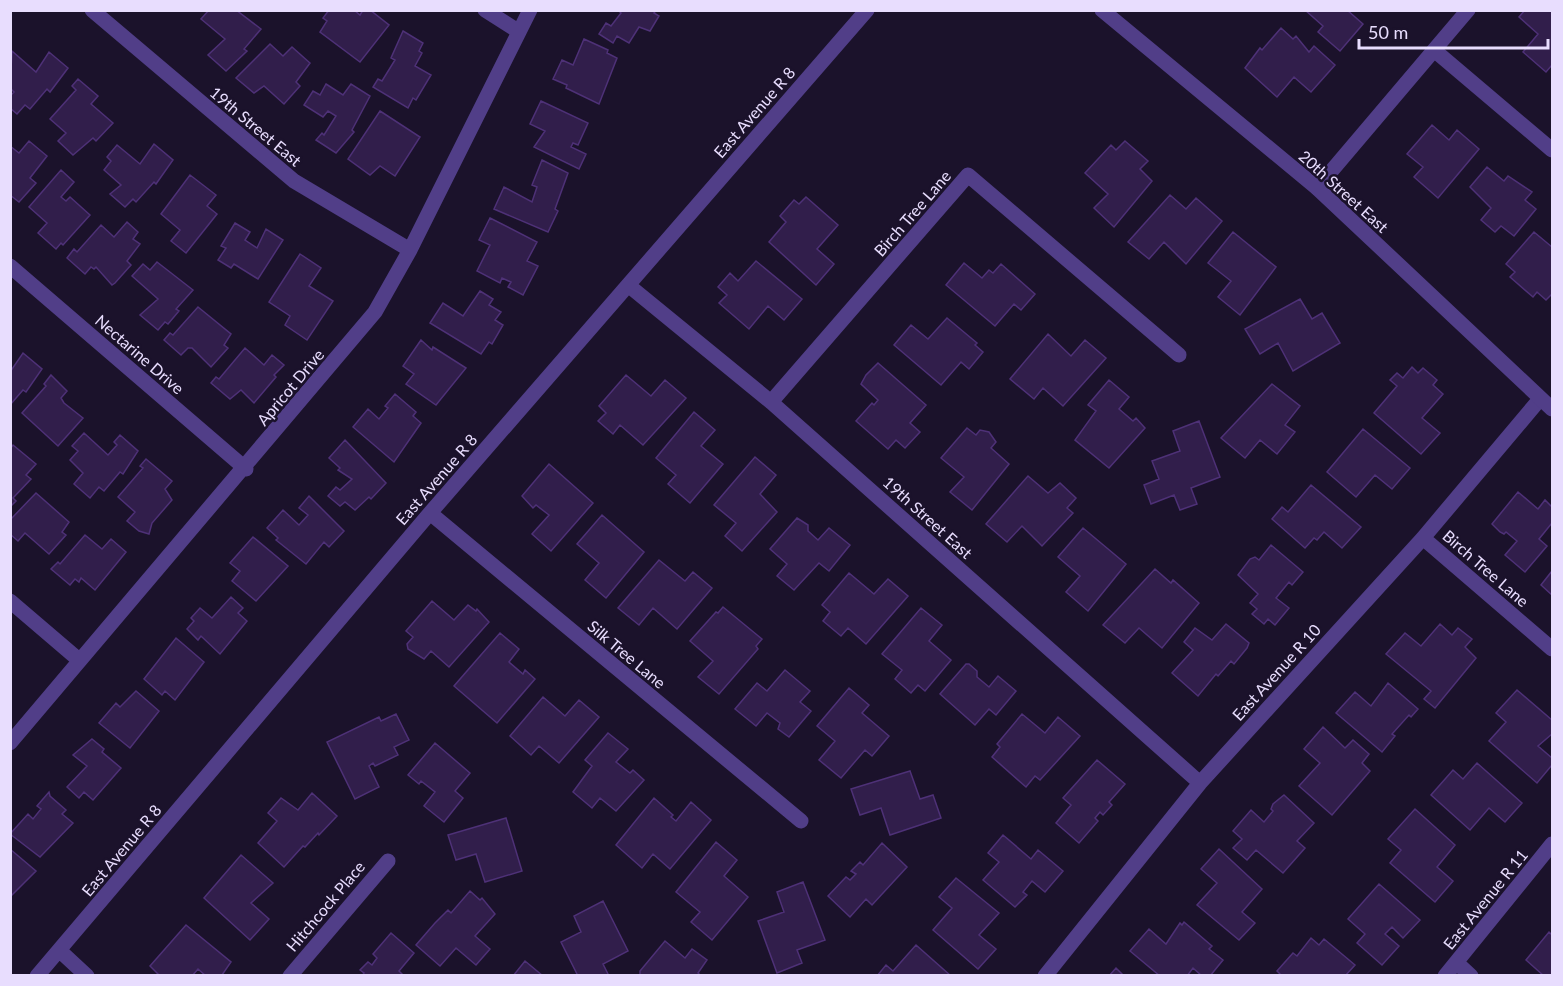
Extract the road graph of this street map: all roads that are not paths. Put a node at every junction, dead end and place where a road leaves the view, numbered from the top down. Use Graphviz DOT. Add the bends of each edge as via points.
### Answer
graph roads {
  1 [pos="92,10"];
  2 [pos="485,10"];
  3 [pos="530,10"];
  4 [pos="867,10"];
  5 [pos="1102,10"];
  6 [pos="1468,10"];
  7 [pos="518,31"];
  8 [pos="1434,50"];
  9 [pos="1552,150"];
  10 [pos="1317,188"];
  11 [pos="410,250"];
  12 [pos="10,266"];
  13 [pos="628,285"];
  14 [pos="1179,355"];
  15 [pos="1540,399"];
  16 [pos="771,402"];
  17 [pos="1552,409"];
  18 [pos="246,469"];
  19 [pos="430,513"];
  20 [pos="1423,537"];
  21 [pos="10,601"];
  22 [pos="1552,649"];
  23 [pos="79,660"];
  24 [pos="10,743"];
  25 [pos="1200,783"];
  26 [pos="801,821"];
  27 [pos="1552,844"];
  28 [pos="388,861"];
  29 [pos="59,951"];
  30 [pos="1457,963"];
  31 [pos="37,975"];
  32 [pos="87,975"];
  33 [pos="290,975"];
  34 [pos="1045,975"];
  35 [pos="1445,975"];
  36 [pos="1471,975"];
  1 -- 11 [label="street, 19th Street East" via="294,181"];
  2 -- 7 [label="street"];
  3 -- 7 [label="street, Apricot Drive"];
  4 -- 13 [label="street, East Avenue R 8"];
  5 -- 10 [label="street, 20th Street East"];
  6 -- 8 [label="street"];
  7 -- 11 [label="street, Apricot Drive"];
  8 -- 9 [label="street"];
  8 -- 10 [label="street"];
  10 -- 15 [label="street, 20th Street East"];
  11 -- 18 [label="street, Apricot Drive" via="375,312"];
  12 -- 18 [label="street, Nectarine Drive"];
  13 -- 16 [label="street, 19th Street East"];
  13 -- 19 [label="street, East Avenue R 8"];
  14 -- 16 [label="street, Birch Tree Lane" via="968,175"];
  15 -- 17 [label="street, 20th Street East"];
  15 -- 20 [label="street, East Avenue R 10"];
  16 -- 25 [label="street, 19th Street East"];
  18 -- 23 [label="street, Apricot Drive"];
  19 -- 26 [label="street, Silk Tree Lane"];
  19 -- 29 [label="street, East Avenue R 8"];
  20 -- 22 [label="street, Birch Tree Lane"];
  20 -- 25 [label="street, East Avenue R 10"];
  21 -- 23 [label="street"];
  23 -- 24 [label="street, Apricot Drive"];
  25 -- 34 [label="street, East Avenue R 10"];
  27 -- 30 [label="street, East Avenue R 11"];
  28 -- 33 [label="street, Hitchcock Place"];
  29 -- 31 [label="street, East Avenue R 8"];
  29 -- 32 [label="street"];
  30 -- 35 [label="street, East Avenue R 11"];
  30 -- 36 [label="street"];
}
